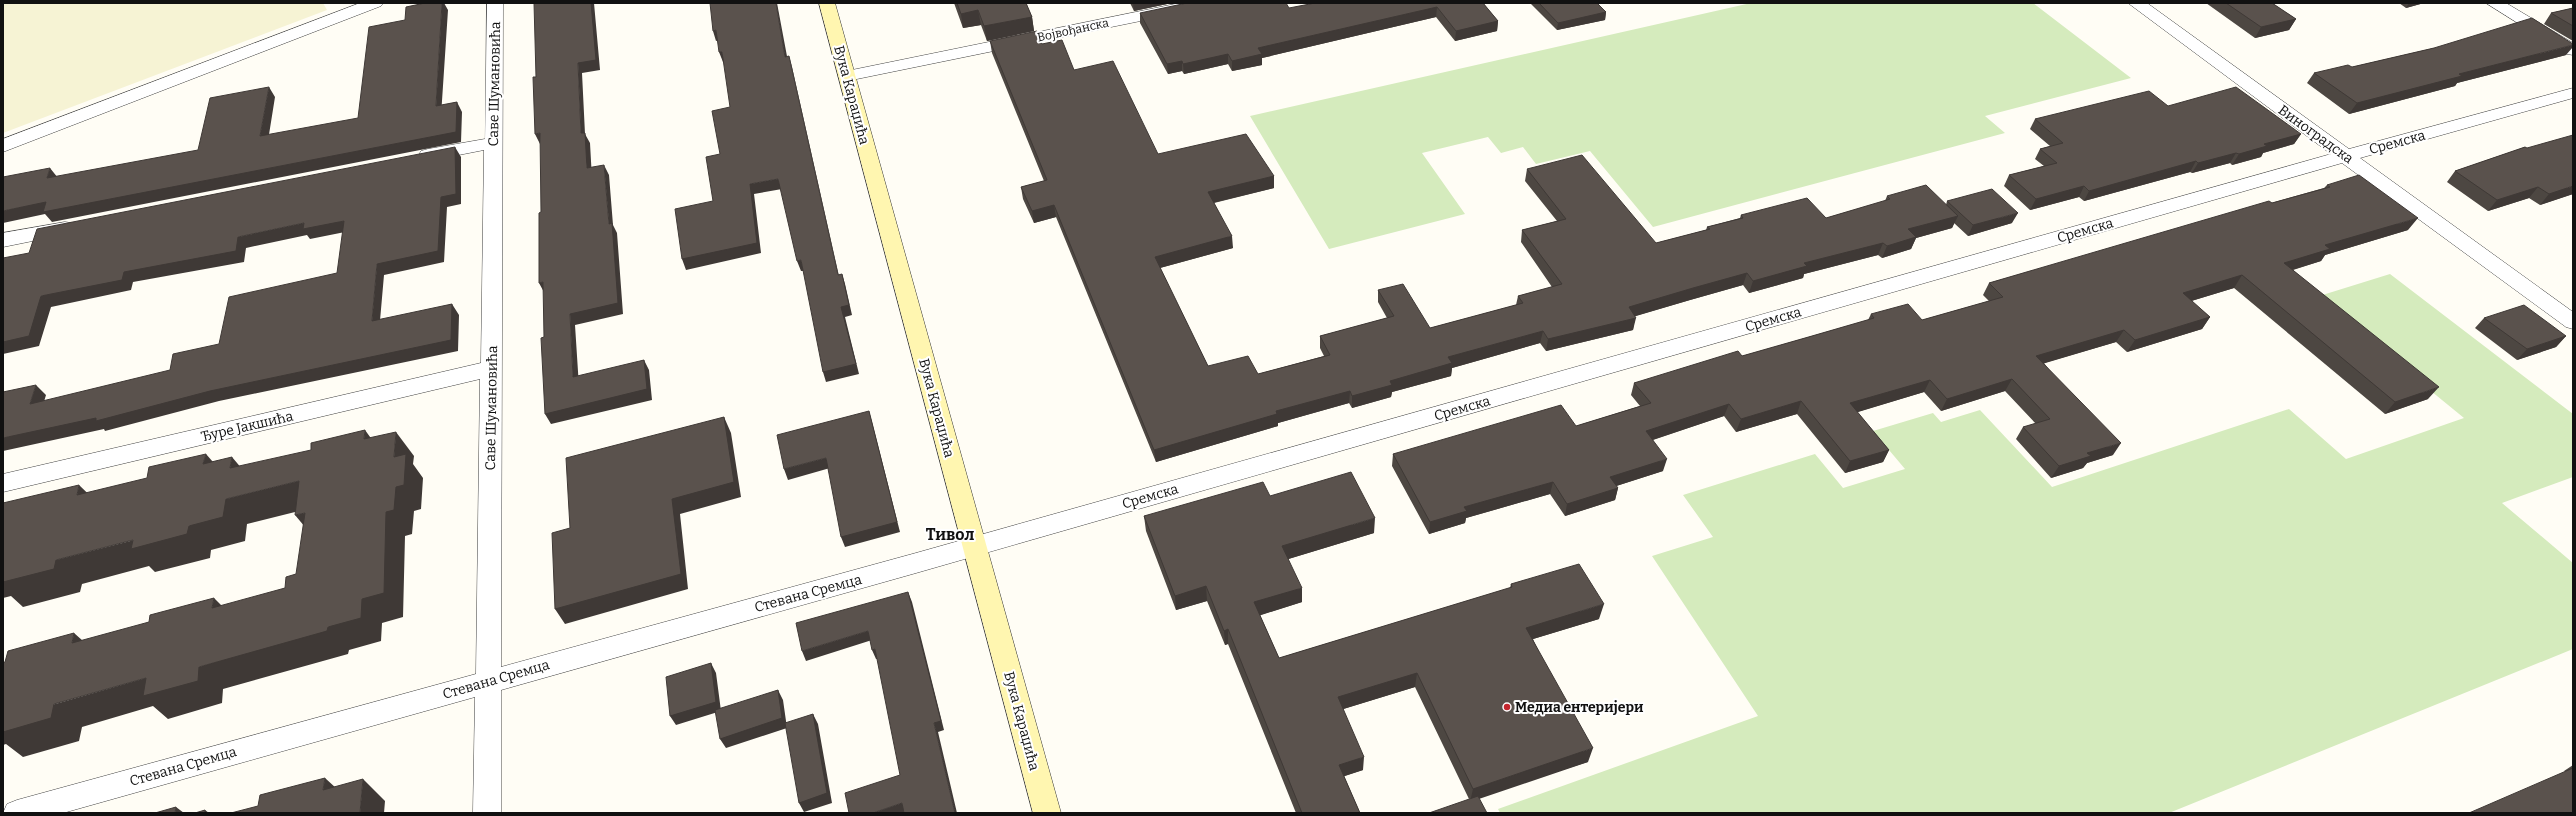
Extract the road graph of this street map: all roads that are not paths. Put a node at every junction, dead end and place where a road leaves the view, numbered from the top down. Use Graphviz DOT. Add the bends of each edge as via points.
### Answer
graph roads {
  1 [pos="375,3"];
  2 [pos="495,3"];
  3 [pos="827,3"];
  4 [pos="1204,3"];
  5 [pos="2136,3"];
  6 [pos="2494,3"];
  7 [pos="2573,50"];
  8 [pos="847,76"];
  9 [pos="2573,93"];
  10 [pos="494,143"];
  11 [pos="3,146"];
  12 [pos="2346,156"];
  13 [pos="413,158"];
  14 [pos="80,225"];
  15 [pos="3,240"];
  16 [pos="2573,322"];
  17 [pos="492,368"];
  18 [pos="3,483"];
  19 [pos="974,546"];
  20 [pos="488,681"];
  21 [pos="17,813"];
  22 [pos="486,813"];
  23 [pos="1047,813"];
  1 -- 11 [label="street"];
  2 -- 10 [label="street, Саве Шумановића"];
  3 -- 8 [label="main road, Вука Караџића"];
  4 -- 8 [label="street, Војвођанска"];
  5 -- 12 [label="street, Виноградска"];
  6 -- 7 [label="street"];
  8 -- 19 [label="main road, Вука Караџића"];
  9 -- 12 [label="street, Сремска"];
  10 -- 13 [label="street"];
  10 -- 17 [label="street, Саве Шумановића"];
  12 -- 16 [label="street, Виноградска"];
  12 -- 19 [label="street, Сремска"];
  14 -- 15 [label="street"];
  17 -- 18 [label="street, Ђуре Јакшића"];
  17 -- 20 [label="street, Саве Шумановића"];
  19 -- 20 [label="street, Стевана Сремца"];
  19 -- 23 [label="main road, Вука Караџића"];
  20 -- 21 [label="street, Стевана Сремца"];
  20 -- 22 [label="street, Саве Шумановића"];
}
